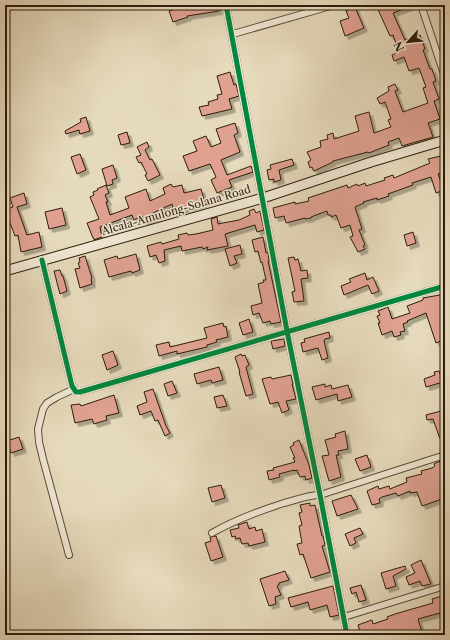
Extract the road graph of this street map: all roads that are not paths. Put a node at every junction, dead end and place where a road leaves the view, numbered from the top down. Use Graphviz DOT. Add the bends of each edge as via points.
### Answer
graph roads {
  1 [pos="226,5"];
  2 [pos="334,5"];
  3 [pos="421,5"];
  4 [pos="233,34"];
  5 [pos="445,77"];
  6 [pos="445,140"];
  7 [pos="263,198"];
  8 [pos="42,260"];
  9 [pos="5,271"];
  10 [pos="445,286"];
  11 [pos="287,332"];
  12 [pos="74,389"];
  13 [pos="445,455"];
  14 [pos="320,495"];
  15 [pos="212,533"];
  16 [pos="70,555"];
  17 [pos="445,586"];
  18 [pos="344,617"];
  19 [pos="347,635"];
  1 -- 4 [label="street"];
  2 -- 4 [label="street"];
  3 -- 5 [label="street"];
  4 -- 7 [label="street"];
  6 -- 7 [label="main road, Alcala-Amulong-Solana Road"];
  7 -- 8 [label="main road, Alcala-Amulong-Solana Road"];
  7 -- 11 [label="street"];
  8 -- 9 [label="main road, Alcala-Amulong-Solana Road"];
  8 -- 12 [label="street"];
  10 -- 11 [label="street"];
  11 -- 12 [label="street" via="84,392 76,392"];
  11 -- 14 [label="street"];
  12 -- 16 [label="street" via="47,403 38,429 43,459"];
  13 -- 14 [label="street"];
  14 -- 15 [label="street" via="255,513"];
  14 -- 18 [label="street"];
  17 -- 18 [label="street"];
  18 -- 19 [label="street"];
}
